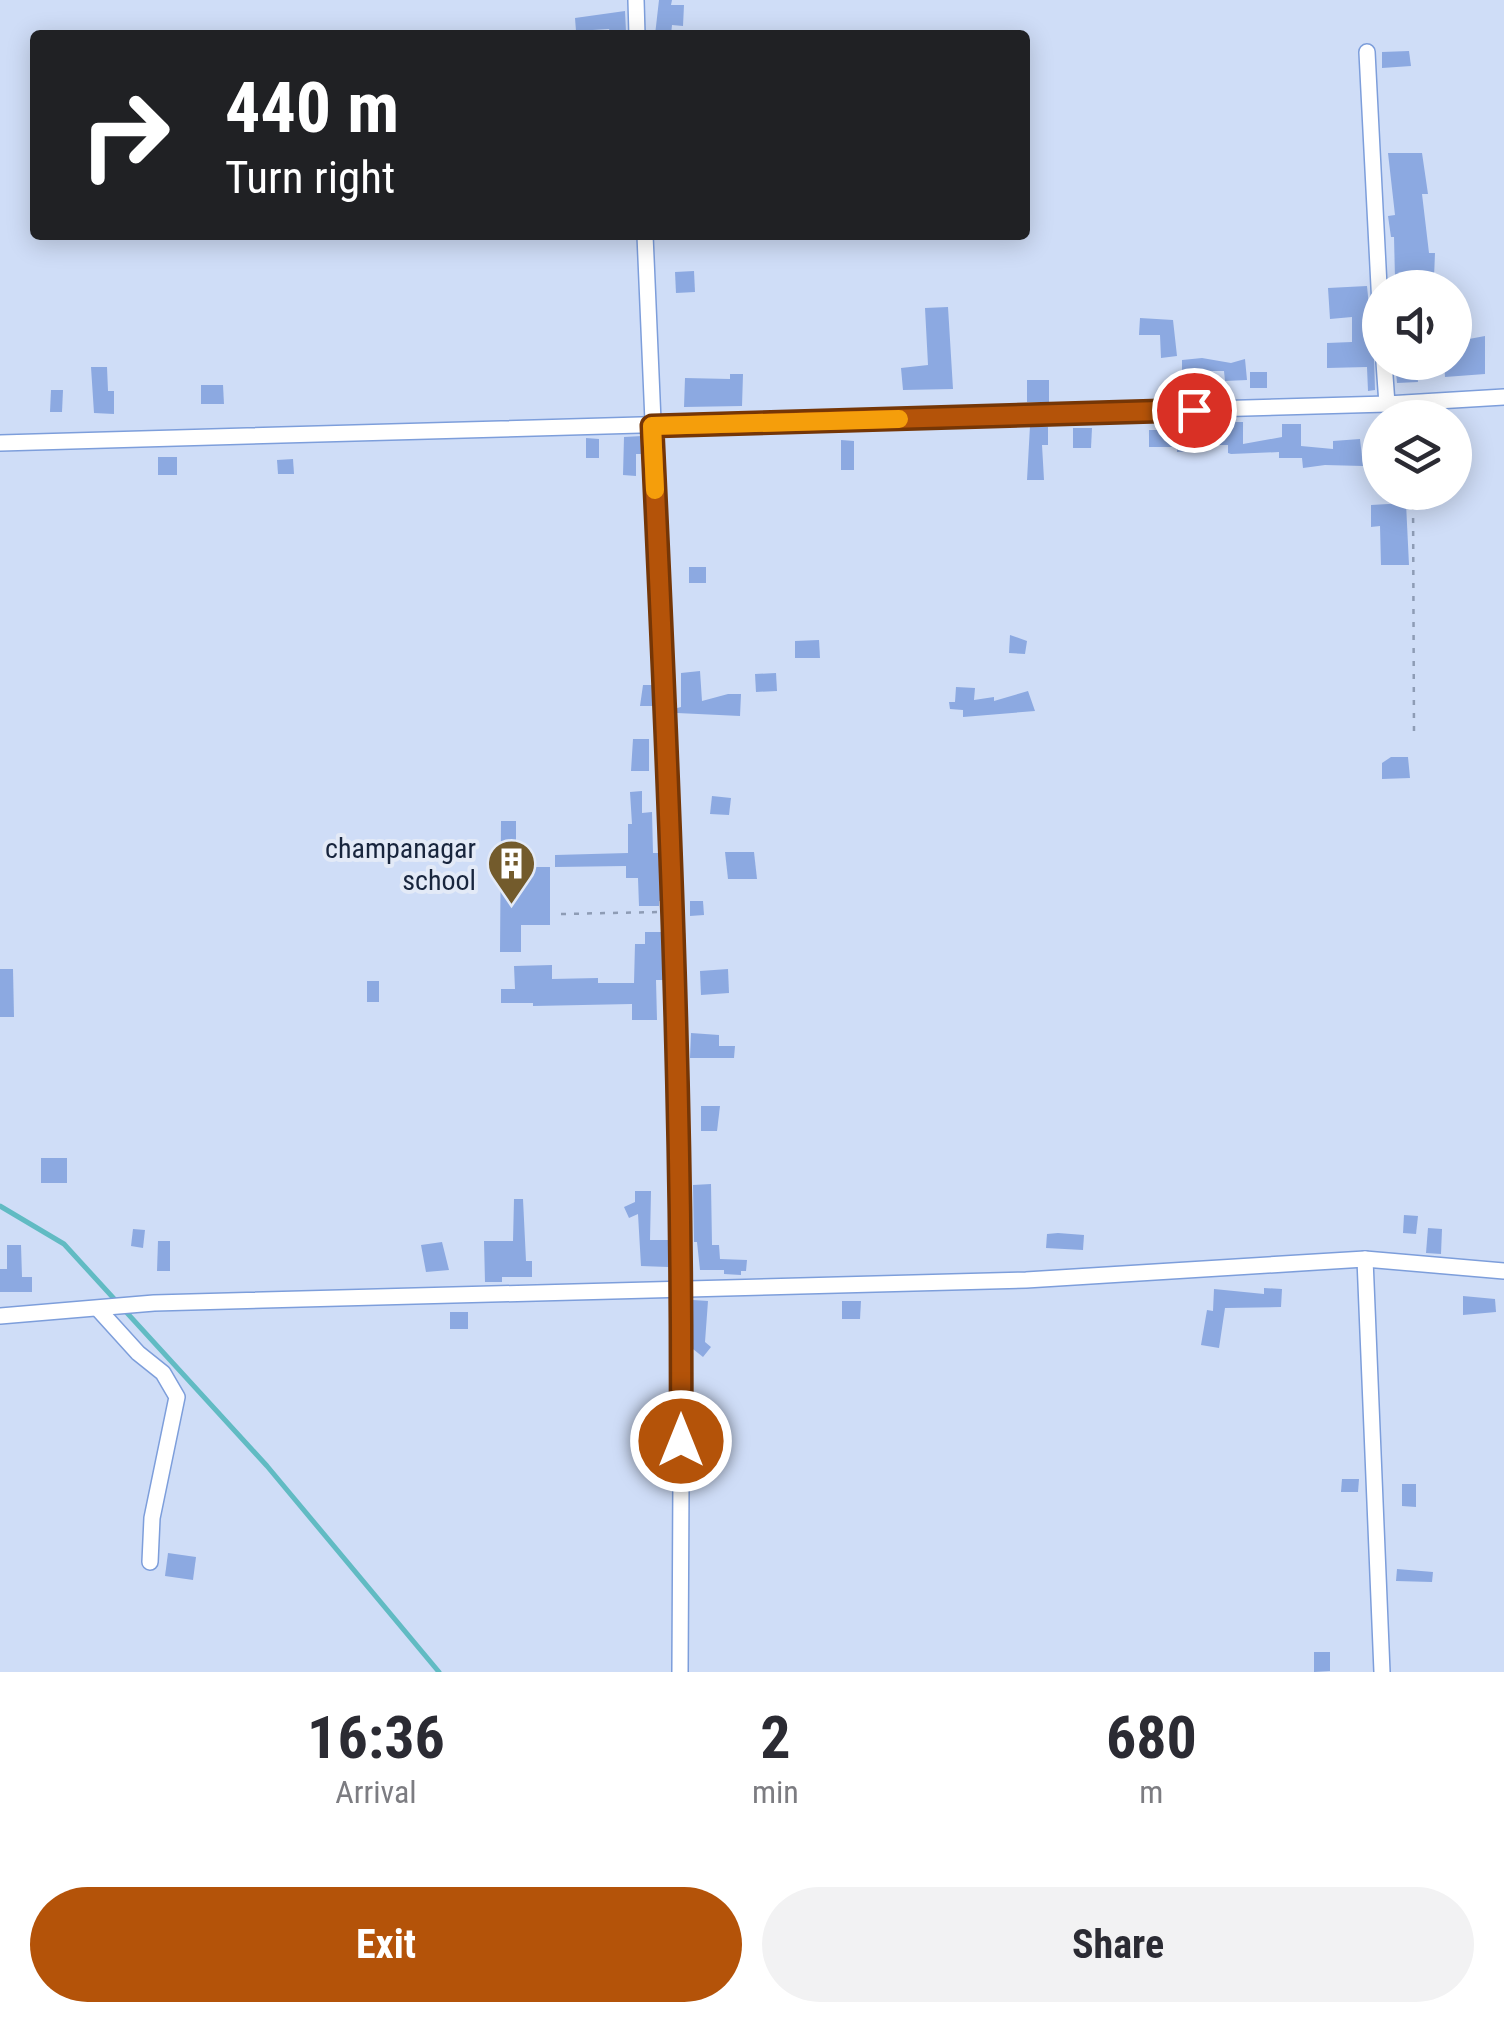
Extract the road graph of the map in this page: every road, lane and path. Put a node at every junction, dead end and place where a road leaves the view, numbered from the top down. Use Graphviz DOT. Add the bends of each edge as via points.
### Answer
graph roads {
  1 [pos="636,0"];
  2 [pos="637,30"];
  3 [pos="1368,52"];
  4 [pos="645,240"];
  5 [pos="1378,270"];
  6 [pos="1504,397"];
  7 [pos="1453,400"];
  8 [pos="1362,405"];
  9 [pos="652,426"];
  10 [pos="0,442"];
  11 [pos="1413,510"];
  12 [pos="1414,736"];
  13 [pos="674,912"];
  14 [pos="561,914"];
  15 [pos="1365,1259"];
  16 [pos="1504,1271"];
  17 [pos="682,1290"];
  18 [pos="104,1309"];
  19 [pos="0,1316"];
  20 [pos="150,1562"];
  21 [pos="680,1672"];
  22 [pos="1382,1672"];
  1 -- 2 [label="street"];
  3 -- 5 [label="street"];
  4 -- 9 [label="street"];
  6 -- 7 [label="street"];
  8 -- 9 [label="street"];
  9 -- 10 [label="street"];
  9 -- 13 [label="street"];
  11 -- 12 [label="path"];
  13 -- 14 [label="path"];
  13 -- 17 [label="street"];
  15 -- 16 [label="street"];
  15 -- 17 [label="street" via="1026,1280"];
  15 -- 22 [label="street"];
  17 -- 18 [label="street"];
  17 -- 21 [label="street"];
  18 -- 19 [label="street"];
  18 -- 20 [label="street" via="177,1397 152,1518"];
}
